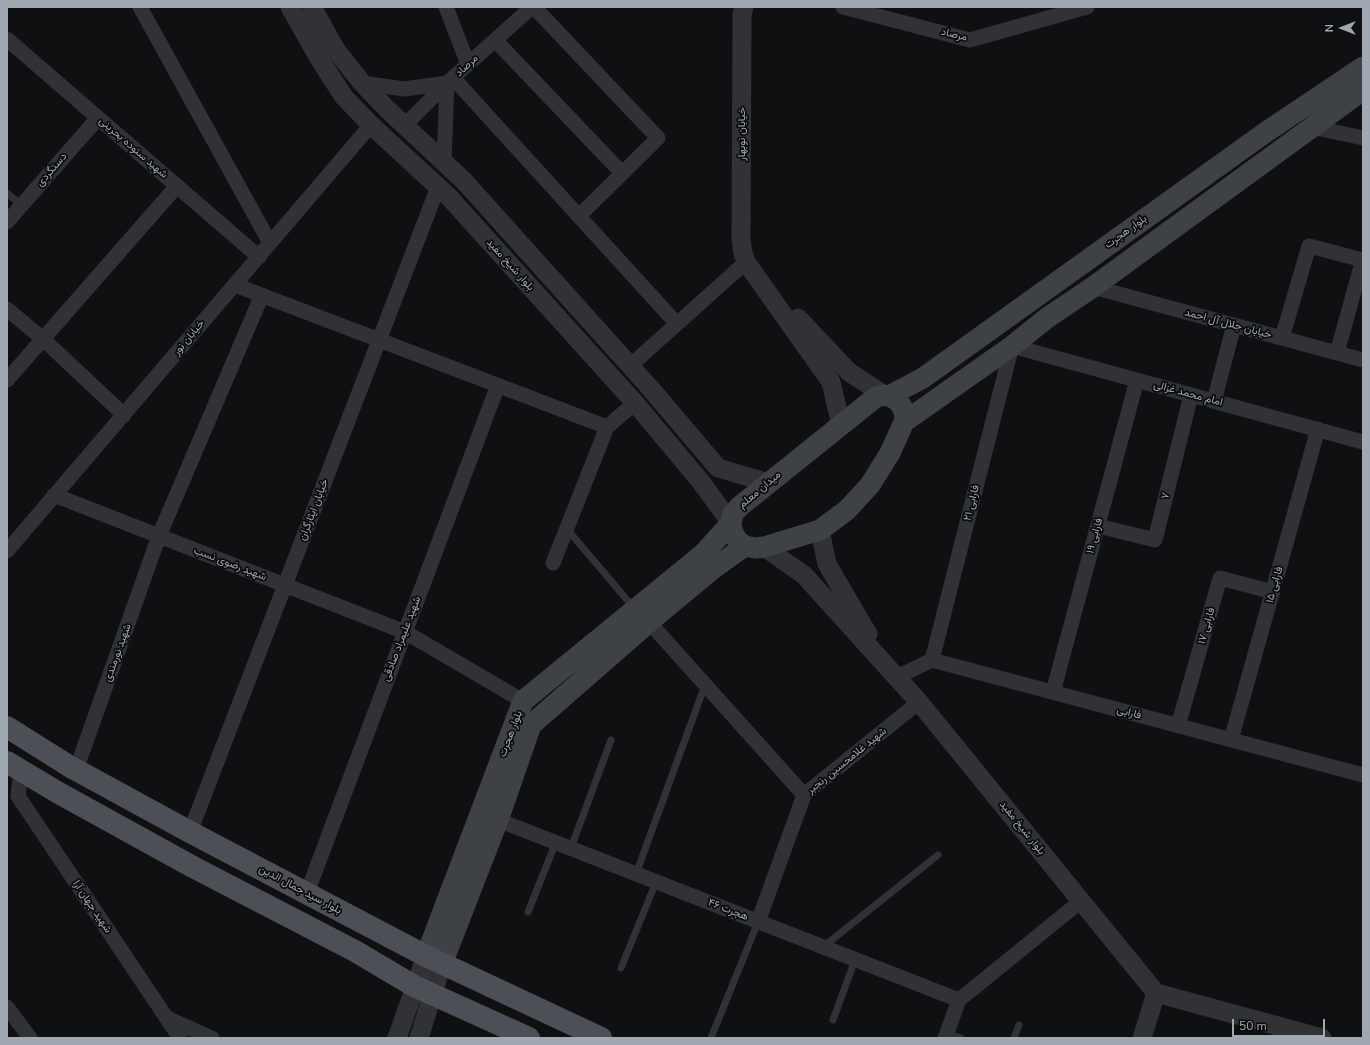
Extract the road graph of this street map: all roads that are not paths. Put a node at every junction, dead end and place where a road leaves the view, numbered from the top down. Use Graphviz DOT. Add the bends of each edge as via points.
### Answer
graph roads {
  1 [pos="140,7"];
  2 [pos="290,7"];
  3 [pos="312,7"];
  4 [pos="446,7"];
  5 [pos="533,7"];
  6 [pos="744,7"];
  7 [pos="843,7"];
  8 [pos="1087,7"];
  9 [pos="495,40"];
  10 [pos="10,47"];
  11 [pos="468,64"];
  12 [pos="1363,67"];
  13 [pos="450,81"];
  14 [pos="362,83"];
  15 [pos="1363,90"];
  16 [pos="98,118"];
  17 [pos="371,125"];
  18 [pos="404,126"];
  19 [pos="1312,128"];
  20 [pos="1363,138"];
  21 [pos="444,162"];
  22 [pos="622,173"];
  23 [pos="177,186"];
  24 [pos="438,187"];
  25 [pos="7,193"];
  26 [pos="21,205"];
  27 [pos="579,216"];
  28 [pos="7,222"];
  29 [pos="270,243"];
  30 [pos="259,256"];
  31 [pos="1363,259"];
  32 [pos="746,262"];
  33 [pos="235,285"];
  34 [pos="1093,287"];
  35 [pos="262,295"];
  36 [pos="7,309"];
  37 [pos="676,324"];
  38 [pos="1234,325"];
  39 [pos="1282,338"];
  40 [pos="43,339"];
  41 [pos="379,340"];
  42 [pos="1012,346"];
  43 [pos="1337,353"];
  44 [pos="1363,360"];
  45 [pos="630,366"];
  46 [pos="849,372"];
  47 [pos="7,380"];
  48 [pos="1137,380"];
  49 [pos="831,382"];
  50 [pos="498,385"];
  51 [pos="1191,395"];
  52 [pos="886,396"];
  53 [pos="1214,401"];
  54 [pos="634,403"];
  55 [pos="124,415"];
  56 [pos="904,422"];
  57 [pos="841,425"];
  58 [pos="607,426"];
  59 [pos="1318,429"];
  60 [pos="1363,442"];
  61 [pos="718,468"];
  62 [pos="701,482"];
  63 [pos="769,483"];
  64 [pos="54,495"];
  65 [pos="731,524"];
  66 [pos="1098,526"];
  67 [pos="567,529"];
  68 [pos="820,530"];
  69 [pos="159,536"];
  70 [pos="755,546"];
  71 [pos="7,551"];
  72 [pos="553,563"];
  73 [pos="827,564"];
  74 [pos="804,575"];
  75 [pos="285,586"];
  76 [pos="1273,592"];
  77 [pos="643,616"];
  78 [pos="405,632"];
  79 [pos="932,660"];
  80 [pos="891,671"];
  81 [pos="706,684"];
  82 [pos="1053,692"];
  83 [pos="523,701"];
  84 [pos="919,702"];
  85 [pos="1178,726"];
  86 [pos="7,727"];
  87 [pos="611,740"];
  88 [pos="1231,740"];
  89 [pos="12,768"];
  90 [pos="76,770"];
  91 [pos="1362,771"];
  92 [pos="804,795"];
  93 [pos="498,820"];
  94 [pos="190,832"];
  95 [pos="556,842"];
  96 [pos="571,848"];
  97 [pos="938,855"];
  98 [pos="636,874"];
  99 [pos="656,882"];
  100 [pos="307,893"];
  101 [pos="1081,901"];
  102 [pos="528,912"];
  103 [pos="758,922"];
  104 [pos="823,947"];
  105 [pos="434,960"];
  106 [pos="855,960"];
  107 [pos="621,968"];
  108 [pos="414,986"];
  109 [pos="1156,993"];
  110 [pos="434,995"];
  111 [pos="959,1000"];
  112 [pos="7,1007"];
  113 [pos="166,1018"];
  114 [pos="833,1020"];
  115 [pos="1019,1025"];
  116 [pos="951,1036"];
  117 [pos="30,1038"];
  118 [pos="180,1038"];
  119 [pos="212,1038"];
  120 [pos="397,1038"];
  121 [pos="419,1038"];
  122 [pos="529,1038"];
  123 [pos="601,1038"];
  124 [pos="711,1038"];
  125 [pos="1014,1038"];
  126 [pos="1142,1038"];
  127 [pos="1322,1038"];
  1 -- 29 [label="street"];
  2 -- 17 [label="street, بلوار شیخ مفید" via="340,91"];
  3 -- 14 [label="street, بلوار شیخ مفید" via="336,50"];
  4 -- 11 [label="street"];
  5 -- 9 [label="street, مرصاد"];
  5 -- 22 [label="street" via="658,138"];
  6 -- 32 [label="street, خیابان نوبهار" via="741,240"];
  7 -- 8 [label="street, مرصاد" via="970,40"];
  9 -- 11 [label="street, مرصاد"];
  9 -- 22 [label="street"];
  10 -- 16 [label="street, شهید ستوده بحرینی"];
  11 -- 13 [label="street, مرصاد"];
  12 -- 52 [label="main road, بلوار هجرت" via="1266,132 923,378"];
  13 -- 14 [label="street" via="404,88"];
  13 -- 18 [label="street, مرصاد"];
  13 -- 21 [label="street"];
  13 -- 27 [label="street"];
  14 -- 18 [label="street, بلوار شیخ مفید"];
  15 -- 19 [label="main road"];
  16 -- 23 [label="street, شهید ستوده بحرینی"];
  16 -- 26 [label="street, دستگردی"];
  17 -- 24 [label="street, بلوار شیخ مفید"];
  17 -- 29 [label="street, خیابان نور"];
  18 -- 21 [label="street, بلوار شیخ مفید"];
  19 -- 20 [label="street"];
  19 -- 34 [label="main road"];
  21 -- 45 [label="street, بلوار شیخ مفید"];
  22 -- 27 [label="street"];
  23 -- 30 [label="street, شهید ستوده بحرینی"];
  23 -- 40 [label="street"];
  24 -- 41 [label="street, خیابان ایثارگران"];
  24 -- 54 [label="street, بلوار شیخ مفید"];
  25 -- 26 [label="lane"];
  26 -- 28 [label="street, دستگردی"];
  27 -- 37 [label="street"];
  29 -- 30 [label="street, خیابان نور"];
  30 -- 33 [label="street, خیابان نور"];
  31 -- 39 [label="street" via="1309,246"];
  31 -- 43 [label="street"];
  32 -- 37 [label="street"];
  32 -- 46 [label="street"];
  32 -- 49 [label="street"];
  33 -- 35 [label="street"];
  33 -- 55 [label="street, خیابان نور"];
  34 -- 38 [label="street, خیابان جلال آل احمد"];
  34 -- 42 [label="main road" via="1047,318"];
  35 -- 41 [label="street"];
  35 -- 69 [label="street, شهید نورمندی"];
  36 -- 40 [label="street"];
  37 -- 45 [label="street"];
  38 -- 39 [label="street, خیابان جلال آل احمد"];
  38 -- 53 [label="street"];
  39 -- 43 [label="street, خیابان جلال آل احمد"];
  40 -- 47 [label="street"];
  40 -- 55 [label="street"];
  41 -- 50 [label="street"];
  41 -- 75 [label="street, خیابان ایثارگران"];
  42 -- 48 [label="street, امام محمد غزالی"];
  42 -- 56 [label="main road"];
  42 -- 79 [label="street, فارابی ۲۱"];
  43 -- 44 [label="street, خیابان جلال آل احمد"];
  45 -- 61 [label="street, بلوار شیخ مفید"];
  46 -- 49 [label="street"];
  46 -- 52 [label="street"];
  48 -- 51 [label="street, امام محمد غزالی"];
  48 -- 66 [label="street, فارابی ۱۹"];
  49 -- 57 [label="street"];
  50 -- 58 [label="street"];
  50 -- 78 [label="street, شهید علیمراد صادقی"];
  51 -- 53 [label="street, امام محمد غزالی"];
  51 -- 66 [label="street, ۷" via="1154,540"];
  52 -- 56 [label="main road" via="898,401 905,414"];
  52 -- 57 [label="main road, میدان معلم" via="876,397"];
  53 -- 59 [label="street, امام محمد غزالی"];
  54 -- 58 [label="street"];
  54 -- 62 [label="street, بلوار شیخ مفید"];
  55 -- 64 [label="street, خیابان نور"];
  56 -- 68 [label="main road" via="890,453 870,485 847,510"];
  57 -- 63 [label="main road, میدان معلم"];
  58 -- 67 [label="street"];
  59 -- 60 [label="street, امام محمد غزالی"];
  59 -- 76 [label="street, فارابی ۱۵"];
  61 -- 62 [label="street" via="712,478"];
  61 -- 63 [label="street"];
  62 -- 65 [label="street, بلوار شیخ مفید"];
  63 -- 65 [label="main road, میدان معلم" via="739,507"];
  64 -- 69 [label="street, شهید رضوی نسب"];
  64 -- 71 [label="street, خیابان نور"];
  65 -- 70 [label="main road" via="738,541"];
  65 -- 77 [label="main road, بلوار هجرت"];
  66 -- 82 [label="street, فارابی ۱۹"];
  67 -- 72 [label="street"];
  67 -- 77 [label="lane"];
  68 -- 70 [label="main road"];
  68 -- 73 [label="street"];
  69 -- 75 [label="street, شهید رضوی نسب"];
  69 -- 90 [label="street, شهید نورمندی"];
  70 -- 74 [label="street"];
  70 -- 77 [label="main road, بلوار هجرت" via="714,568"];
  73 -- 74 [label="street" via="813,567"];
  73 -- 80 [label="street"];
  74 -- 80 [label="street"];
  75 -- 78 [label="street, شهید رضوی نسب"];
  75 -- 94 [label="street, خیابان ایثارگران"];
  76 -- 85 [label="street, فارابی ۱۷" via="1220,578"];
  76 -- 88 [label="street, فارابی ۱۵"];
  77 -- 81 [label="street"];
  77 -- 83 [label="main road, بلوار هجرت"];
  77 -- 93 [label="main road, بلوار هجرت" via="531,725"];
  78 -- 83 [label="street, شهید رضوی نسب"];
  78 -- 100 [label="street, شهید علیمراد صادقی"];
  79 -- 80 [label="street"];
  79 -- 82 [label="street, فارابی"];
  80 -- 84 [label="street, بلوار شیخ مفید"];
  81 -- 92 [label="street"];
  81 -- 98 [label="lane"];
  82 -- 85 [label="street, فارابی"];
  83 -- 105 [label="main road, بلوار هجرت"];
  84 -- 92 [label="street, شهید غلامحسین رنجبر"];
  84 -- 101 [label="street, بلوار شیخ مفید"];
  85 -- 88 [label="street, فارابی"];
  86 -- 90 [label="main road, بلوار سید جمال الدین"];
  87 -- 96 [label="lane"];
  88 -- 91 [label="street, فارابی"];
  89 -- 108 [label="main road" via="193,868 355,951"];
  89 -- 113 [label="street, شهید جهان آرا" via="18,796"];
  90 -- 94 [label="main road, بلوار سید جمال الدین"];
  92 -- 103 [label="street, شهید غلامحسین رنجبر"];
  93 -- 95 [label="street, هجرت ۴۶"];
  93 -- 105 [label="main road, بلوار هجرت"];
  94 -- 100 [label="main road, بلوار سید جمال الدین"];
  95 -- 96 [label="street, هجرت ۴۶"];
  95 -- 102 [label="lane"];
  96 -- 98 [label="street, هجرت ۴۶"];
  97 -- 104 [label="lane"];
  98 -- 99 [label="street, هجرت ۴۶"];
  99 -- 103 [label="street, هجرت ۴۶"];
  99 -- 107 [label="lane"];
  100 -- 105 [label="main road, بلوار سید جمال الدین"];
  101 -- 109 [label="street, بلوار شیخ مفید"];
  101 -- 111 [label="street"];
  103 -- 104 [label="street, هجرت ۴۶"];
  103 -- 124 [label="lane"];
  104 -- 106 [label="street, هجرت ۴۶"];
  105 -- 108 [label="street"];
  105 -- 110 [label="street"];
  105 -- 123 [label="main road, بلوار سید جمال الدین"];
  106 -- 111 [label="street, هجرت ۴۶"];
  106 -- 114 [label="lane"];
  108 -- 110 [label="main road"];
  108 -- 120 [label="street"];
  109 -- 126 [label="street"];
  109 -- 127 [label="street"];
  110 -- 121 [label="street"];
  110 -- 122 [label="main road"];
  111 -- 116 [label="street"];
  112 -- 117 [label="street"];
  113 -- 118 [label="street, شهید جهان آرا"];
  113 -- 119 [label="street"];
  115 -- 125 [label="lane"];
}
